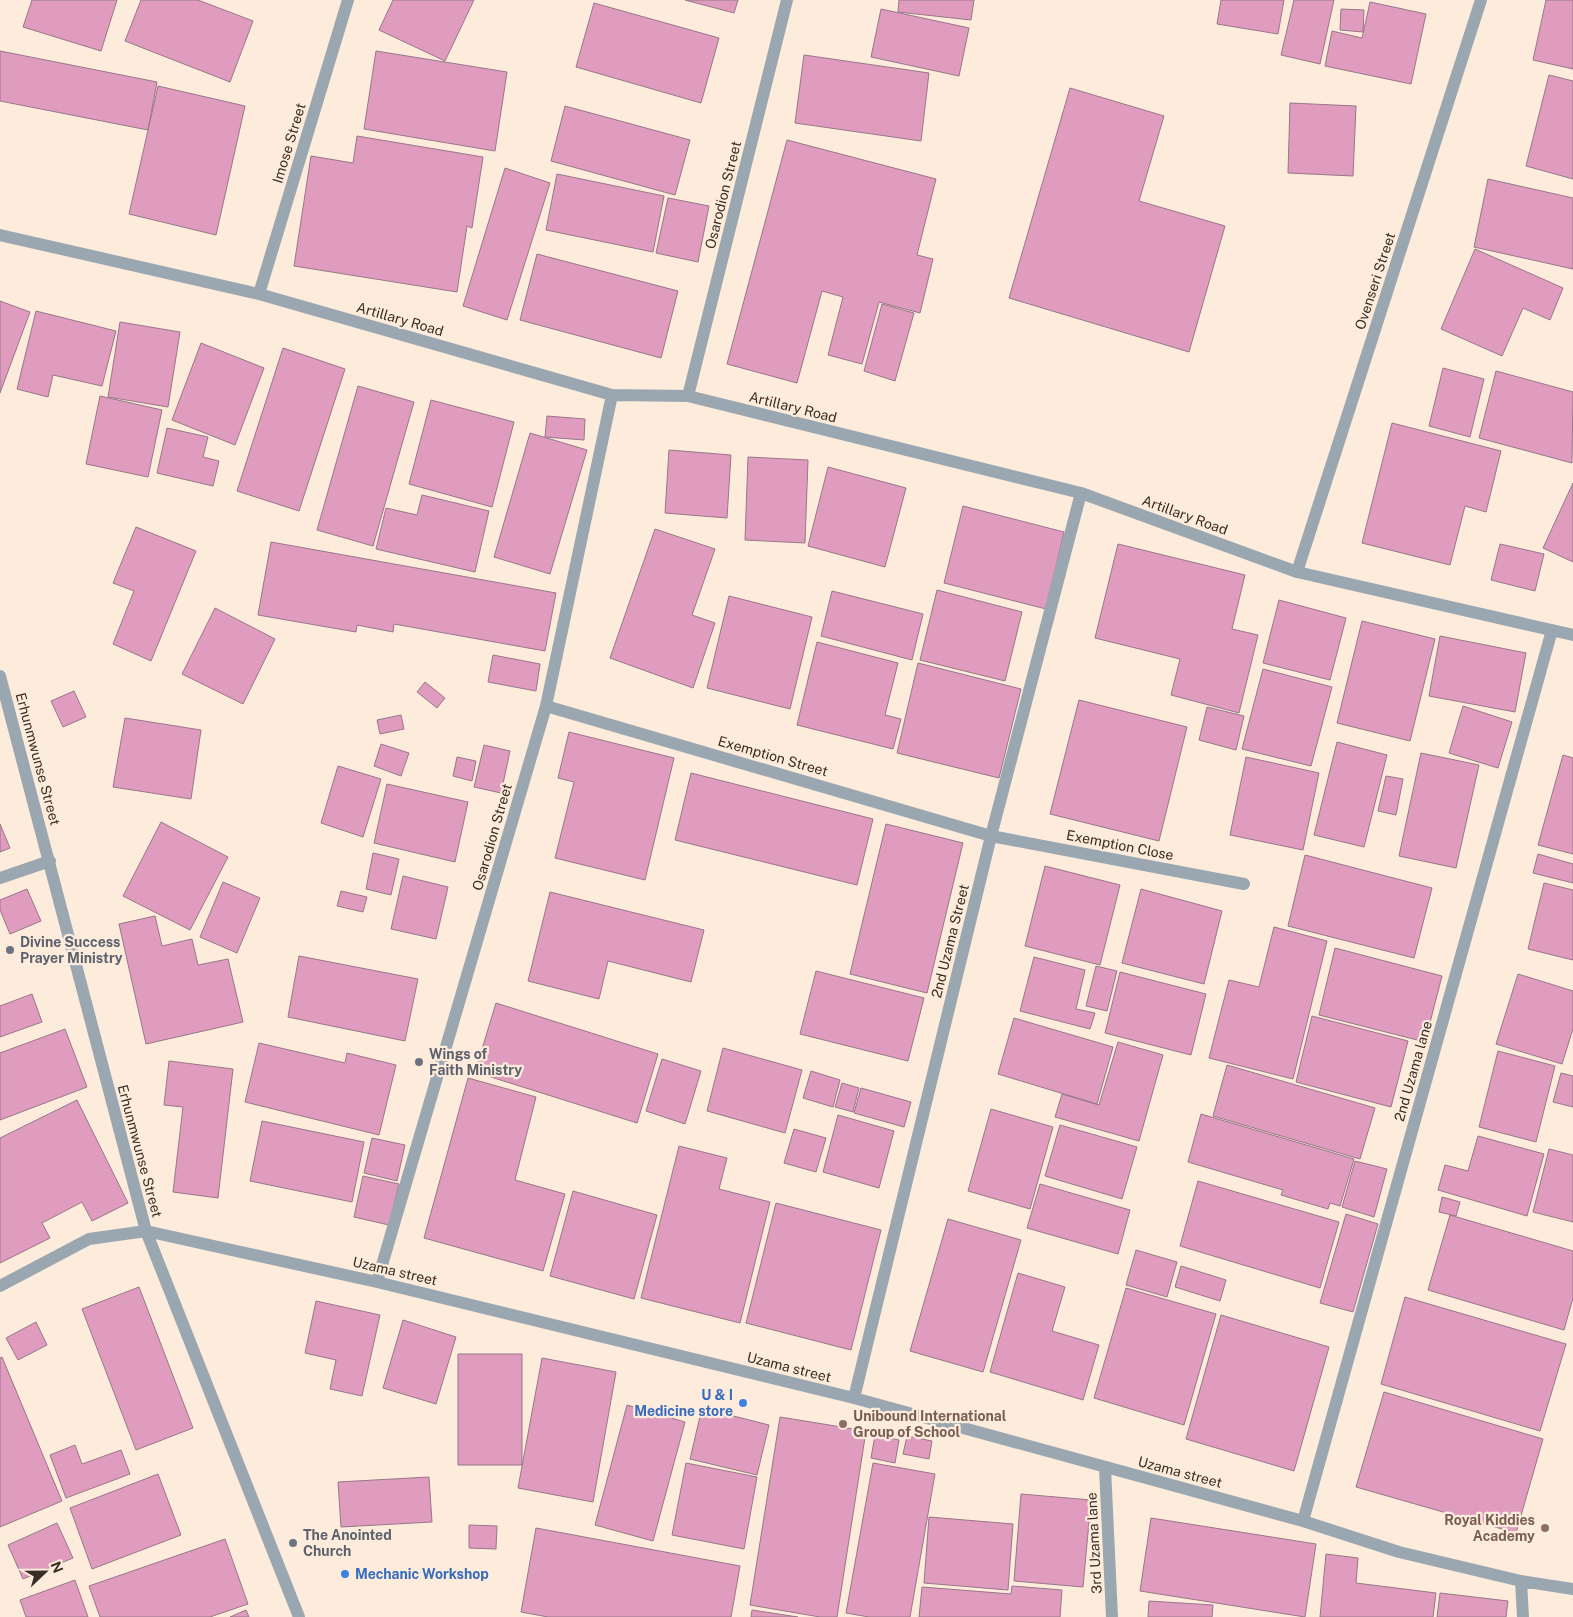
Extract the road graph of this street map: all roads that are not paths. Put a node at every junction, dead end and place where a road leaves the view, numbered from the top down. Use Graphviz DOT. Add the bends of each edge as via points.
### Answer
graph roads {
  1 [pos="348,0"];
  2 [pos="787,0"];
  3 [pos="1481,0"];
  4 [pos="0,235"];
  5 [pos="259,294"];
  6 [pos="612,395"];
  7 [pos="688,396"];
  8 [pos="1081,493"];
  9 [pos="1298,572"];
  10 [pos="1552,630"];
  11 [pos="1573,635"];
  12 [pos="0,676"];
  13 [pos="546,706"];
  14 [pos="991,836"];
  15 [pos="50,861"];
  16 [pos="0,878"];
  17 [pos="1244,884"];
  18 [pos="146,1231"];
  19 [pos="377,1282"];
  20 [pos="0,1286"];
  21 [pos="854,1398"];
  22 [pos="1105,1468"];
  23 [pos="1303,1520"];
  24 [pos="1521,1581"];
  25 [pos="1573,1589"];
  26 [pos="299,1617"];
  27 [pos="1112,1617"];
  28 [pos="1523,1617"];
  1 -- 5 [label="street, Imose Street"];
  2 -- 7 [label="street, Osarodion Street"];
  3 -- 9 [label="street, Ovenseri Street"];
  4 -- 5 [label="street, Artillary Road"];
  5 -- 6 [label="street, Artillary Road"];
  6 -- 7 [label="street, Artillary Road"];
  6 -- 13 [label="street, Osarodion Street"];
  7 -- 8 [label="street, Artillary Road"];
  8 -- 9 [label="street, Artillary Road"];
  8 -- 14 [label="street, 2nd Uzama Street"];
  9 -- 10 [label="street, Artillary Road"];
  10 -- 11 [label="street, Artillary Road"];
  10 -- 23 [label="street, 2nd Uzama lane"];
  12 -- 15 [label="street, Erhunmwunse Street"];
  13 -- 14 [label="street, Exemption Street"];
  13 -- 19 [label="street, Osarodion Street"];
  14 -- 17 [label="street, Exemption Close"];
  14 -- 21 [label="street, 2nd Uzama Street"];
  15 -- 16 [label="street"];
  15 -- 18 [label="street, Erhunmwunse Street"];
  18 -- 19 [label="street, Uzama street"];
  18 -- 20 [label="street, Uzama street" via="89,1239"];
  18 -- 26 [label="street, Erhunmwunse Street"];
  19 -- 21 [label="street, Uzama street"];
  21 -- 22 [label="street, Uzama street"];
  22 -- 23 [label="street, Uzama street"];
  22 -- 27 [label="street, 3rd Uzama lane"];
  23 -- 24 [label="street, Uzama street" via="1398,1552"];
  24 -- 25 [label="street, Uzama street"];
  24 -- 28 [label="street"];
}
